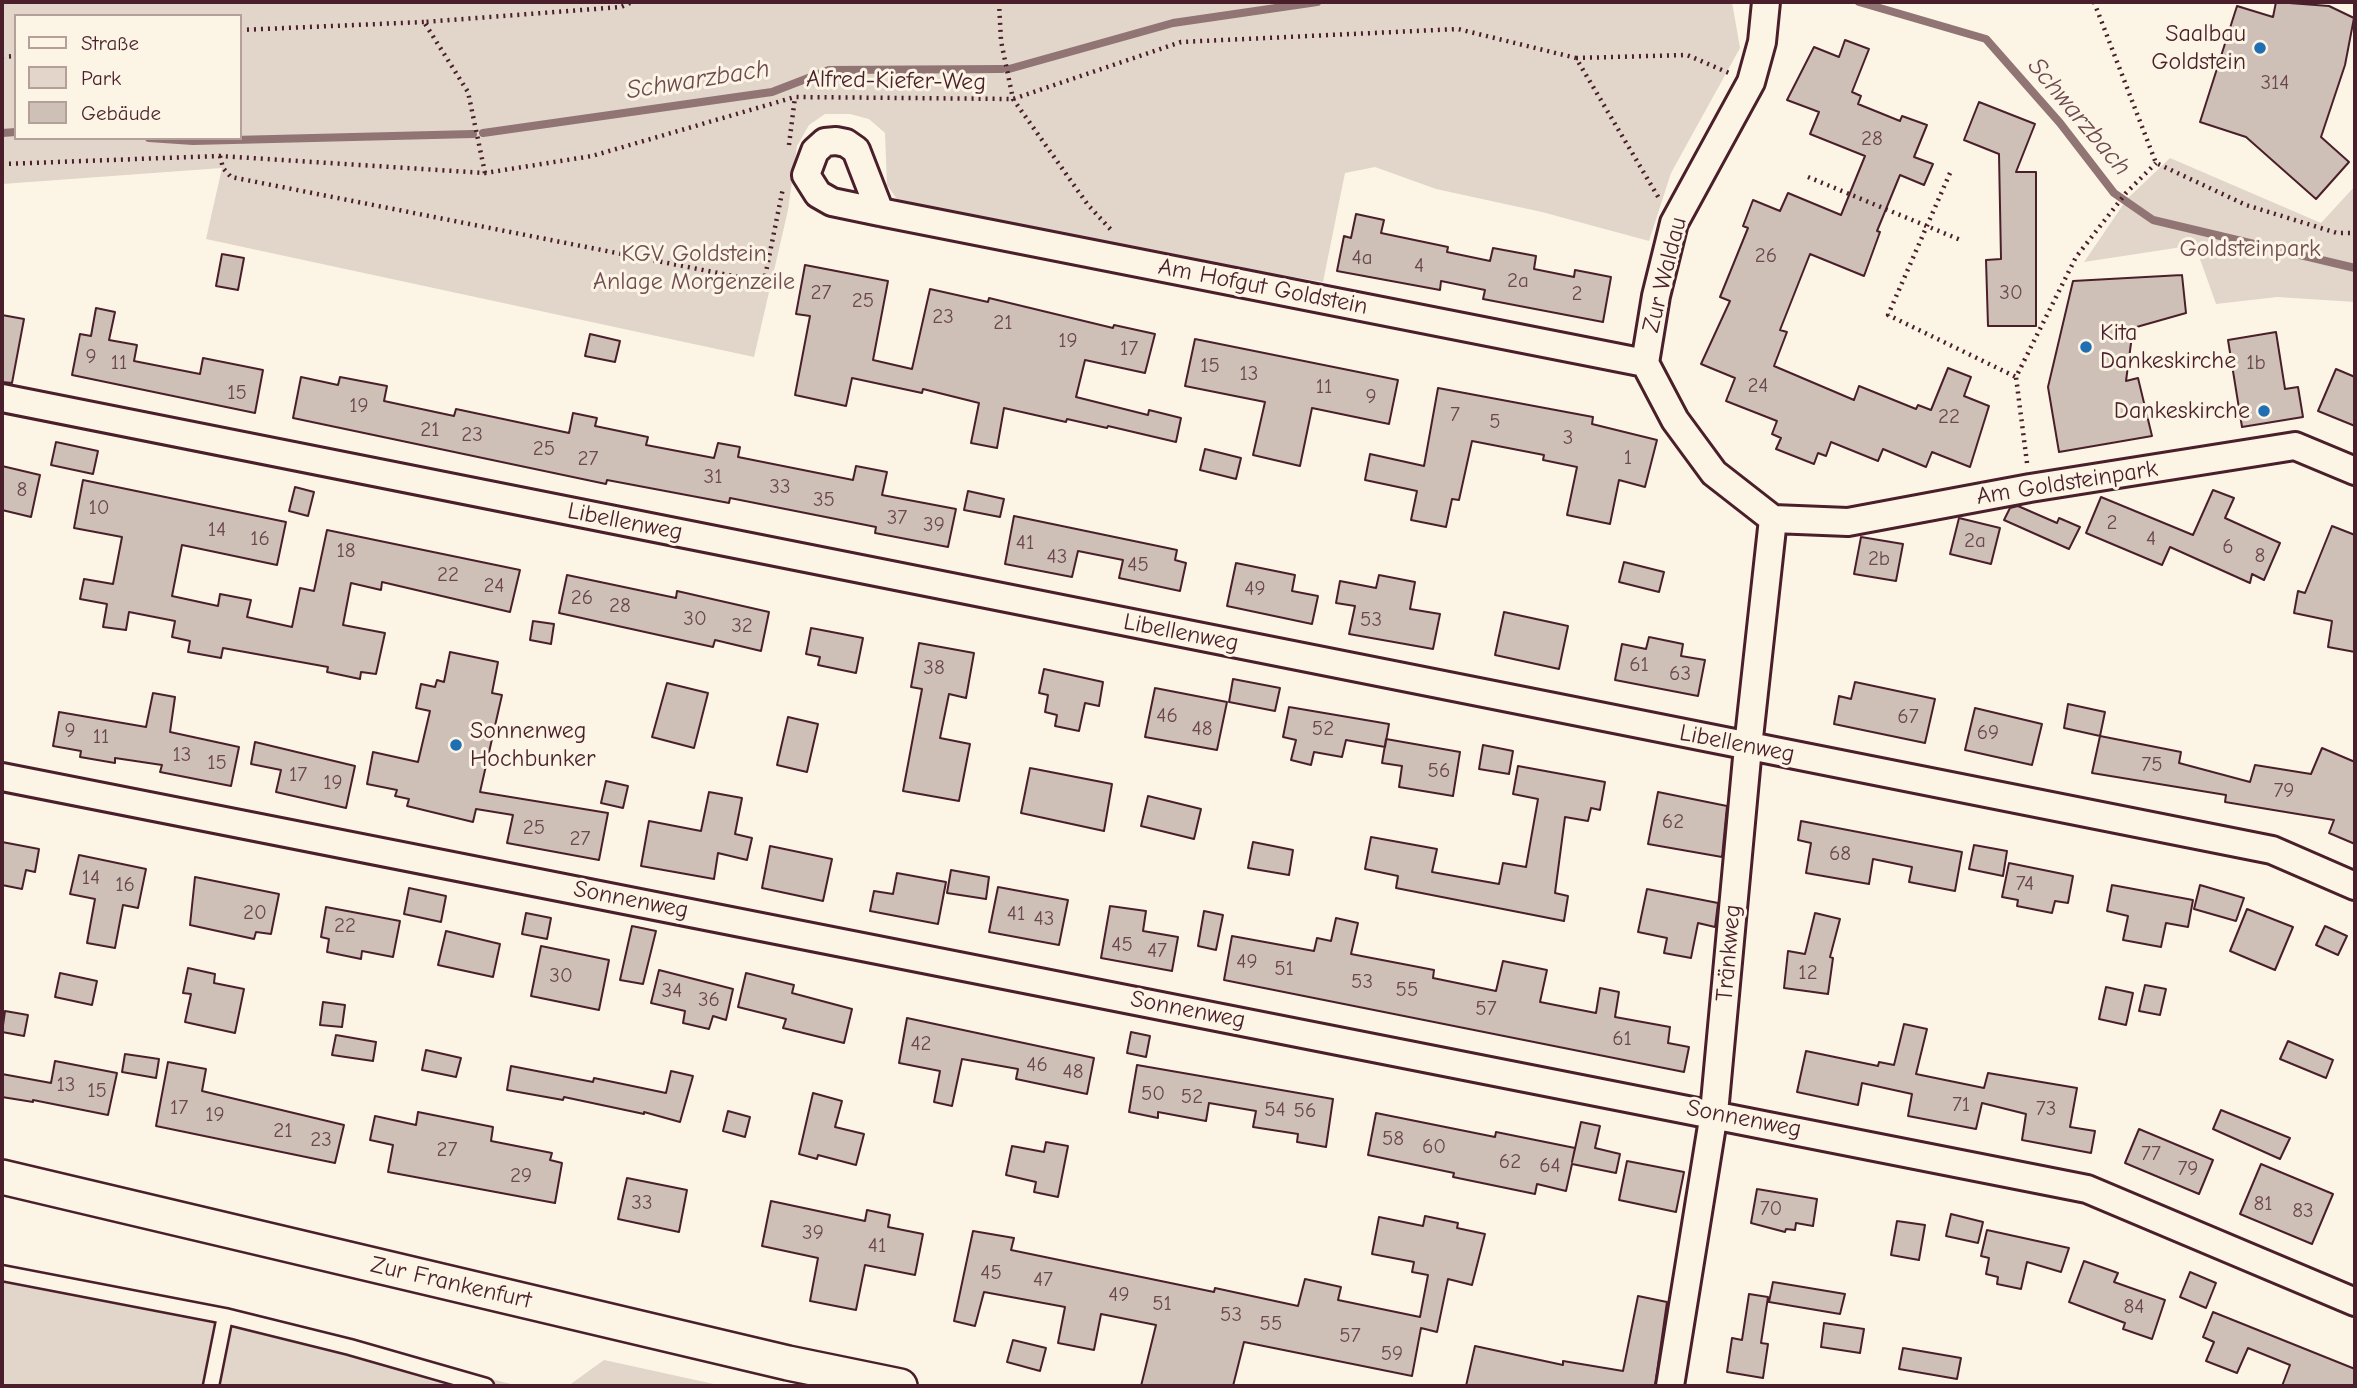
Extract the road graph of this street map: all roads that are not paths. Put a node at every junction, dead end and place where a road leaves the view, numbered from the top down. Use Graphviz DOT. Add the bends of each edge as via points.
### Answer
graph roads {
  1 [pos="1766,2"];
  2 [pos="880,212"];
  3 [pos="1645,363"];
  4 [pos="2,397"];
  5 [pos="2355,471"];
  6 [pos="1773,519"];
  7 [pos="1748,747"];
  8 [pos="2,777"];
  9 [pos="2355,886"];
  10 [pos="1714,1113"];
  11 [pos="2,1177"];
  12 [pos="2,1273"];
  13 [pos="2355,1303"];
  14 [pos="225,1316"];
  15 [pos="893,1385"];
  16 [pos="211,1386"];
  17 [pos="486,1386"];
  18 [pos="1670,1386"];
  1 -- 3 [label="street, Zur Waldau" via="1751,82 1674,223"];
  2 -- 3 [label="street, Am Hofgut Goldstein"];
  3 -- 6 [label="street, Zur Waldau" via="1675,420 1714,473"];
  4 -- 7 [label="street, Libellenweg"];
  5 -- 6 [label="street, Am Goldsteinpark" via="2295,446 1848,522"];
  6 -- 7 [label="street, Tränkweg"];
  7 -- 9 [label="street, Libellenweg" via="2272,850"];
  7 -- 10 [label="street, Tränkweg"];
  8 -- 10 [label="street, Sonnenweg"];
  10 -- 13 [label="street, Sonnenweg" via="2087,1189"];
  10 -- 18 [label="street, Tränkweg"];
  11 -- 15 [label="street, Zur Frankenfurt"];
  12 -- 14 [label="lane"];
  14 -- 16 [label="lane"];
  14 -- 17 [label="lane"];
}
